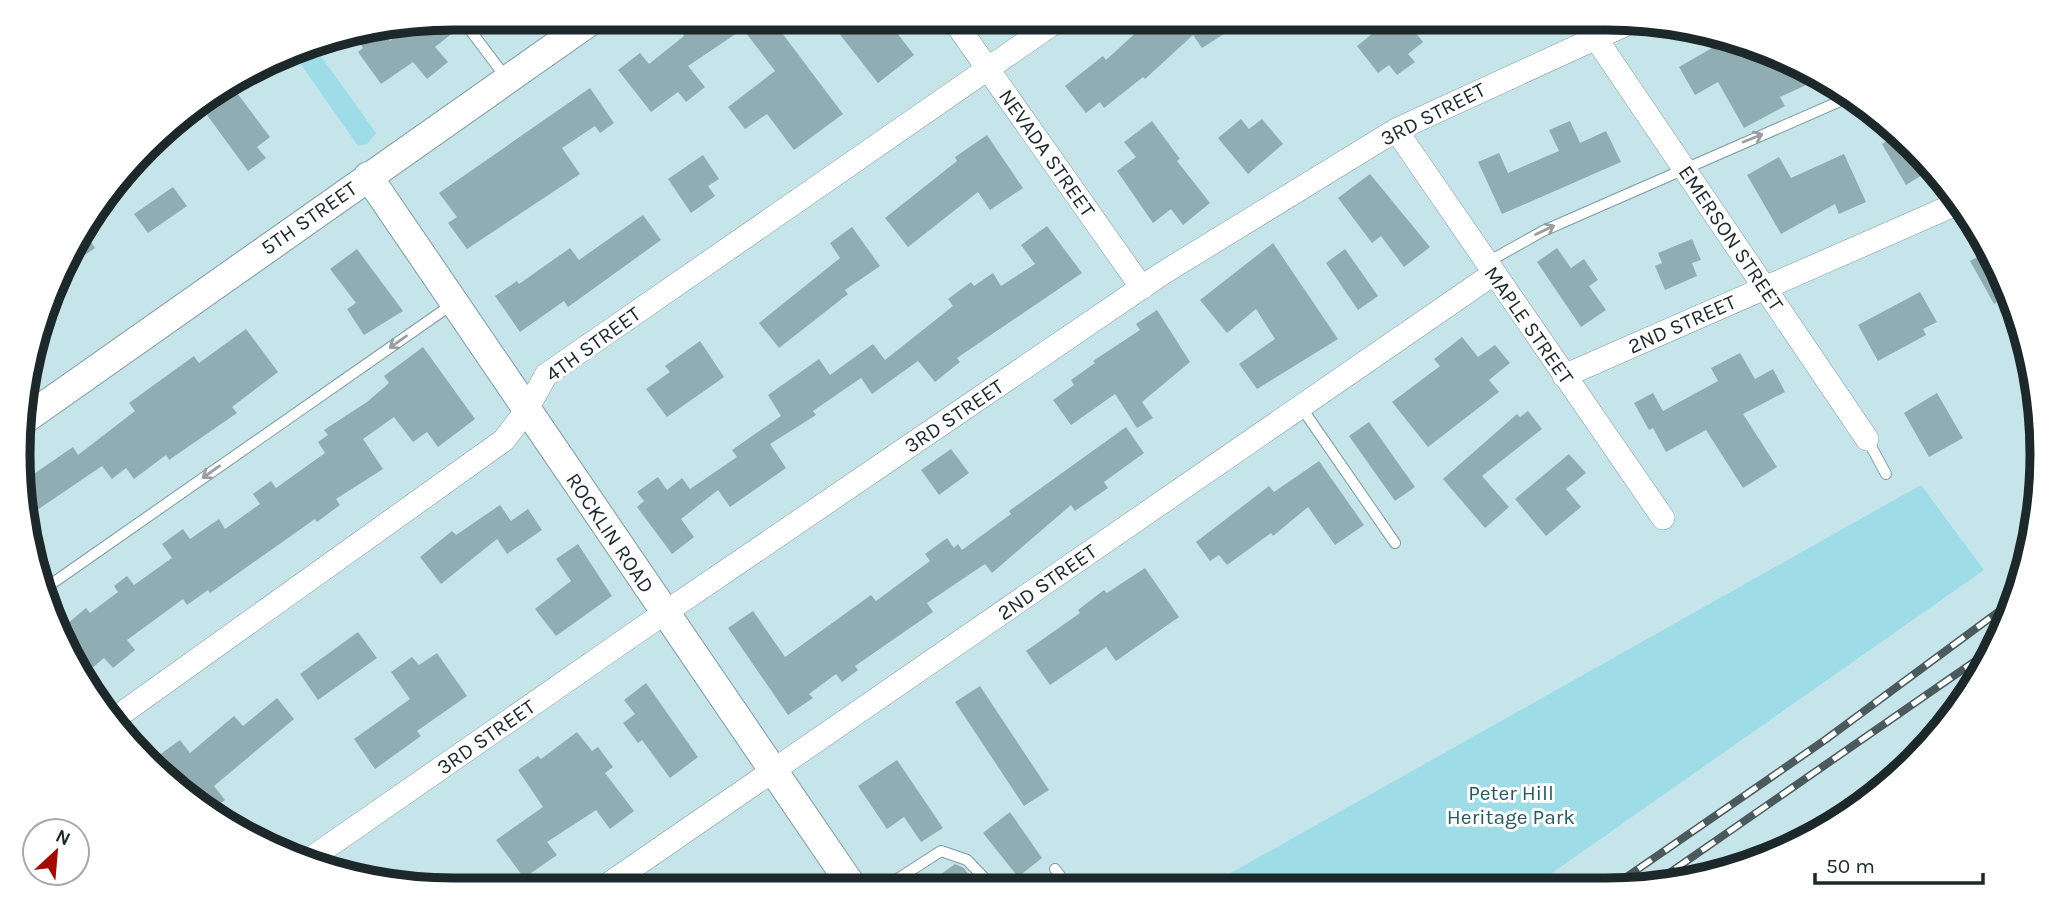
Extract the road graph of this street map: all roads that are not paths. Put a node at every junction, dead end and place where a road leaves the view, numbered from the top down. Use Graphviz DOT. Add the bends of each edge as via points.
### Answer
graph roads {
  1 [pos="470,30"];
  2 [pos="578,30"];
  3 [pos="961,30"];
  4 [pos="1043,30"];
  5 [pos="1611,30"];
  6 [pos="1595,37"];
  7 [pos="988,68"];
  8 [pos="507,79"];
  9 [pos="1841,101"];
  10 [pos="1396,130"];
  11 [pos="1683,167"];
  12 [pos="368,176"];
  13 [pos="1951,206"];
  14 [pos="1489,269"];
  15 [pos="1142,288"];
  16 [pos="1766,288"];
  17 [pos="454,303"];
  18 [pos="1564,376"];
  19 [pos="1301,407"];
  20 [pos="526,411"];
  21 [pos="32,414"];
  22 [pos="1867,439"];
  23 [pos="1886,474"];
  24 [pos="1663,519"];
  25 [pos="1395,543"];
  26 [pos="50,585"];
  27 [pos="665,613"];
  28 [pos="120,715"];
  29 [pos="773,772"];
  30 [pos="316,855"];
  31 [pos="1055,869"];
  32 [pos="618,878"];
  33 [pos="846,878"];
  34 [pos="899,878"];
  35 [pos="984,878"];
  36 [pos="1062,878"];
  1 -- 8 [label="lane"];
  2 -- 8 [label="street, 5TH STREET"];
  3 -- 7 [label="street, NEVADA STREET"];
  4 -- 7 [label="street, 4TH STREET"];
  5 -- 6 [label="street, 3RD STREET"];
  6 -- 10 [label="street, 3RD STREET"];
  6 -- 11 [label="street, EMERSON STREET"];
  7 -- 15 [label="street, NEVADA STREET"];
  7 -- 20 [label="street, 4TH STREET" via="546,375"];
  8 -- 12 [label="street, 5TH STREET"];
  11 -- 9 [label="lane, one-way"];
  10 -- 14 [label="street, MAPLE STREET"];
  10 -- 15 [label="street, 3RD STREET"];
  14 -- 11 [label="lane, one-way" via="1543,231"];
  11 -- 16 [label="street, EMERSON STREET"];
  12 -- 17 [label="street, ROCKLIN ROAD"];
  12 -- 21 [label="street, 5TH STREET"];
  13 -- 16 [label="street, 2ND STREET"];
  14 -- 18 [label="street, MAPLE STREET"];
  14 -- 19 [label="street, 2ND STREET"];
  15 -- 27 [label="street, 3RD STREET"];
  16 -- 18 [label="street, 2ND STREET"];
  16 -- 22 [label="street, EMERSON STREET"];
  17 -- 20 [label="street, ROCKLIN ROAD"];
  17 -- 26 [label="lane, one-way"];
  18 -- 24 [label="street, MAPLE STREET"];
  19 -- 25 [label="lane"];
  19 -- 29 [label="street, 2ND STREET"];
  20 -- 27 [label="street, ROCKLIN ROAD"];
  20 -- 28 [label="street, 4TH STREET" via="504,440"];
  22 -- 23 [label="lane"];
  27 -- 29 [label="street, ROCKLIN ROAD"];
  27 -- 30 [label="street, 3RD STREET"];
  29 -- 32 [label="street, 2ND STREET"];
  29 -- 33 [label="street, ROCKLIN ROAD"];
  31 -- 36 [label="lane"];
  34 -- 35 [label="lane" via="941,851 967,860"];
}
